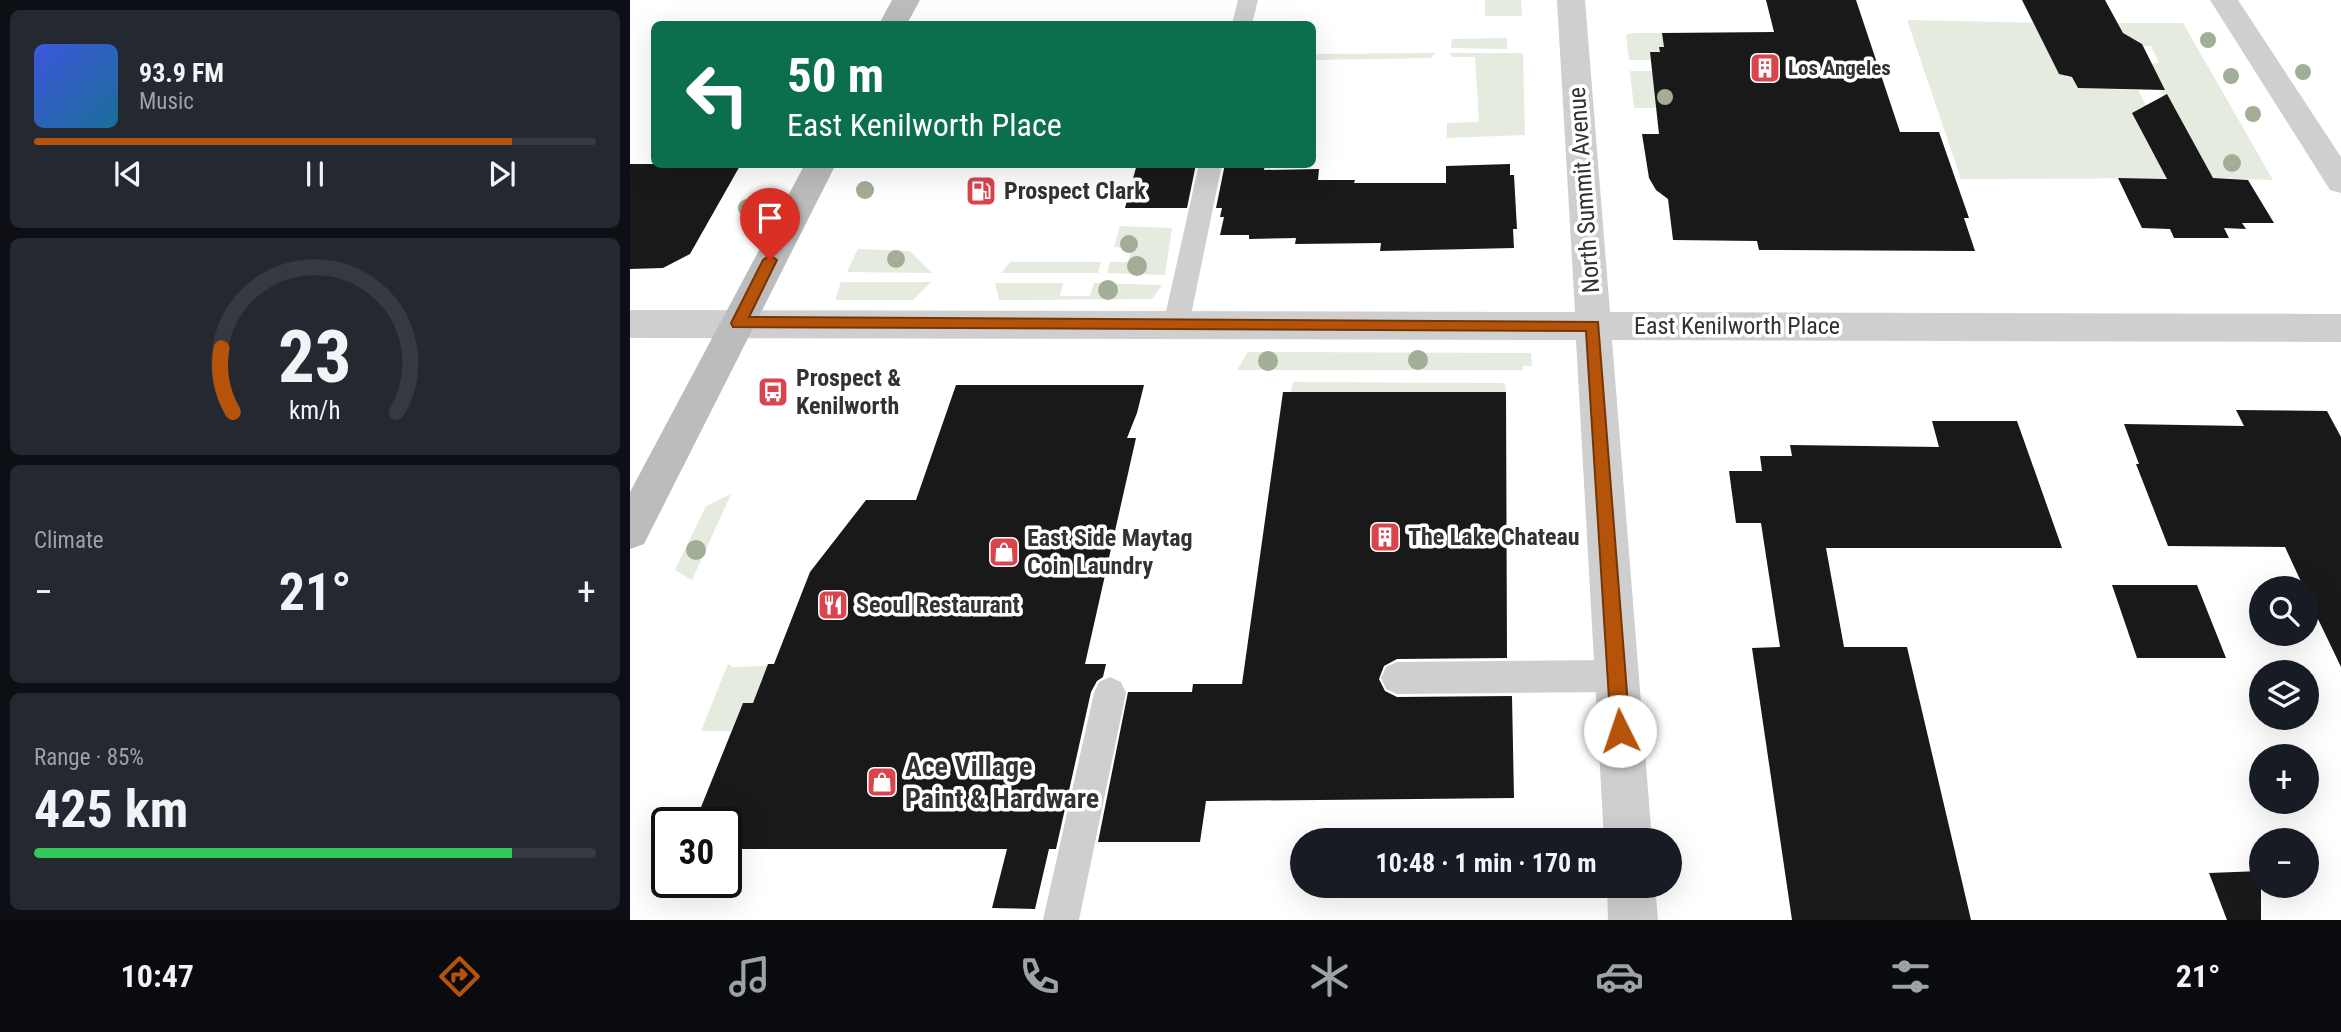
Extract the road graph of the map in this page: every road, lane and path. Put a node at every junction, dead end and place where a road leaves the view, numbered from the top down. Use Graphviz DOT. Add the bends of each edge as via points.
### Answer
graph roads {
  1 [pos="906,0"];
  2 [pos="1248,0"];
  3 [pos="1571,0"];
  4 [pos="2224,0"];
  5 [pos="895,21"];
  6 [pos="1243,21"];
  7 [pos="819,168"];
  8 [pos="1210,168"];
  9 [pos="2341,182"];
  10 [pos="738,323"];
  11 [pos="630,324"];
  12 [pos="1177,325"];
  13 [pos="1593,326"];
  14 [pos="2341,328"];
  15 [pos="630,531"];
  16 [pos="1616,676"];
  17 [pos="1397,678"];
  18 [pos="1110,693"];
  19 [pos="1627,828"];
  20 [pos="1632,898"];
  21 [pos="1060,920"];
  22 [pos="1633,920"];
  1 -- 5 [label="main road"];
  2 -- 6 [label="lane"];
  3 -- 13 [label="street, North Summit Avenue"];
  4 -- 9 [label="street"];
  7 -- 10 [label="main road"];
  8 -- 12 [label="lane"];
  10 -- 11 [label="street, East Kenilworth Place"];
  10 -- 12 [label="street, East Kenilworth Place"];
  10 -- 15 [label="main road"];
  12 -- 13 [label="street, East Kenilworth Place"];
  13 -- 14 [label="street, East Kenilworth Place"];
  13 -- 16 [label="street, North Summit Avenue"];
  16 -- 17 [label="lane"];
  16 -- 19 [label="street, North Summit Avenue"];
  18 -- 21 [label="lane"];
  20 -- 22 [label="street"];
}
